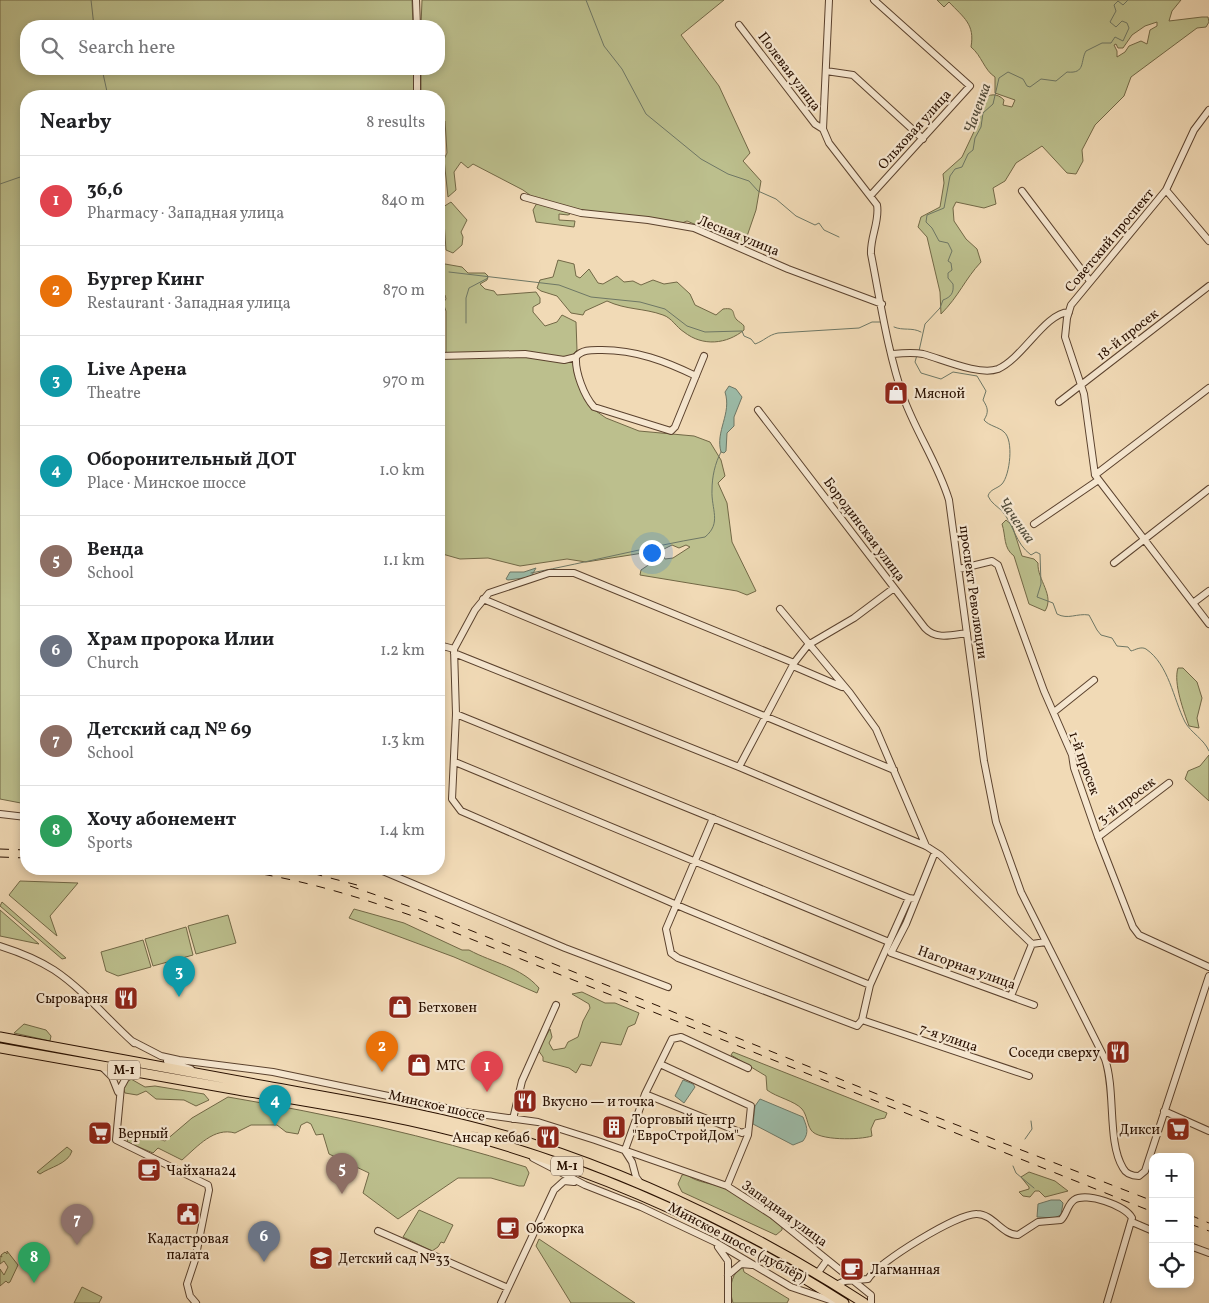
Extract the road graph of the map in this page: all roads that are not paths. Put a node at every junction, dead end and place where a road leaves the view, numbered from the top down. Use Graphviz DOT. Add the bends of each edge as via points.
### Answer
graph roads {
  1 [pos="416,0"];
  2 [pos="829,0"];
  3 [pos="874,0"];
  4 [pos="417,20"];
  5 [pos="739,25"];
  6 [pos="826,71"];
  7 [pos="417,75"];
  8 [pos="418,90"];
  9 [pos="1209,110"];
  10 [pos="823,129"];
  11 [pos="923,139"];
  12 [pos="1022,190"];
  13 [pos="1166,190"];
  14 [pos="871,196"];
  15 [pos="524,197"];
  16 [pos="1209,241"];
  17 [pos="1090,281"];
  18 [pos="1209,286"];
  19 [pos="882,304"];
  20 [pos="1069,312"];
  21 [pos="892,354"];
  22 [pos="445,356"];
  23 [pos="704,356"];
  24 [pos="576,357"];
  25 [pos="696,376"];
  26 [pos="1082,385"];
  27 [pos="1209,388"];
  28 [pos="1059,402"];
  29 [pos="758,410"];
  30 [pos="1096,478"];
  31 [pos="1209,490"];
  32 [pos="1034,524"];
  33 [pos="1143,540"];
  34 [pos="1114,563"];
  35 [pos="959,568"];
  36 [pos="894,588"];
  37 [pos="1209,591"];
  38 [pos="483,599"];
  39 [pos="1193,603"];
  40 [pos="780,609"];
  41 [pos="1209,624"];
  42 [pos="967,633"];
  43 [pos="808,645"];
  44 [pos="445,647"];
  45 [pos="454,651"];
  46 [pos="793,664"];
  47 [pos="1094,680"];
  48 [pos="843,687"];
  49 [pos="1054,712"];
  50 [pos="456,714"];
  51 [pos="766,717"];
  52 [pos="455,762"];
  53 [pos="739,767"];
  54 [pos="894,770"];
  55 [pos="1169,784"];
  56 [pos="2,815"];
  57 [pos="20,816"];
  58 [pos="713,818"];
  59 [pos="1098,837"];
  60 [pos="926,846"];
  61 [pos="935,852"];
  62 [pos="694,862"];
  63 [pos="392,875"];
  64 [pos="912,899"];
  65 [pos="676,904"];
  66 [pos="889,942"];
  67 [pos="1046,942"];
  68 [pos="1032,944"];
  69 [pos="0,946"];
  70 [pos="1209,967"];
  71 [pos="1209,976"];
  72 [pos="870,985"];
  73 [pos="668,987"];
  74 [pos="1011,996"];
  75 [pos="1034,1005"];
  76 [pos="556,1006"];
  77 [pos="862,1020"];
  78 [pos="0,1037"];
  79 [pos="132,1041"];
  80 [pos="0,1048"];
  81 [pos="660,1064"];
  82 [pos="100,1066"];
  83 [pos="748,1068"];
  84 [pos="136,1072"];
  85 [pos="213,1075"];
  86 [pos="1029,1076"];
  87 [pos="645,1094"];
  88 [pos="119,1096"];
  89 [pos="1164,1110"];
  90 [pos="513,1119"];
  91 [pos="748,1130"];
  92 [pos="1209,1130"];
  93 [pos="516,1149"];
  94 [pos="625,1150"];
  95 [pos="544,1164"];
  96 [pos="585,1185"];
  97 [pos="641,1185"];
  98 [pos="557,1186"];
  99 [pos="727,1186"];
  100 [pos="1132,1222"];
  101 [pos="1149,1228"];
  102 [pos="378,1231"];
  103 [pos="709,1240"];
  104 [pos="1194,1247"];
  105 [pos="1209,1253"];
  106 [pos="827,1260"];
  107 [pos="756,1266"];
  108 [pos="817,1274"];
  109 [pos="728,1275"];
  110 [pos="854,1280"];
  111 [pos="836,1285"];
  112 [pos="508,1288"];
  113 [pos="729,1301"];
  114 [pos="196,1303"];
  115 [pos="501,1303"];
  116 [pos="842,1303"];
  117 [pos="864,1303"];
  118 [pos="871,1303"];
  119 [pos="1107,1303"];
  1 -- 4 [label="street"];
  2 -- 6 [label="street"];
  3 -- 11 [label="street, Ольховая улица" via="970,86"];
  5 -- 10 [label="street, Полевая улица" via="815,124"];
  6 -- 10 [label="street"];
  6 -- 11 [label="street" via="851,74"];
  7 -- 8 [label="street"];
  9 -- 13 [label="street, Советский проспект" via="1194,130"];
  10 -- 14 [label="street, проспект Революции" via="829,143"];
  11 -- 14 [label="street, Ольховая улица"];
  12 -- 17 [label="street"];
  13 -- 16 [label="street"];
  13 -- 17 [label="street, Советский проспект"];
  14 -- 19 [label="street, проспект Революции" via="878,210 871,246"];
  15 -- 19 [label="street, Лесная улица" via="581,213 694,228"];
  17 -- 20 [label="street, Советский проспект"];
  18 -- 26 [label="street, 18-й просек"];
  19 -- 21 [label="street, проспект Революции"];
  20 -- 21 [label="street" via="1057,315 1014,359 994,370 979,370 920,354"];
  20 -- 26 [label="street, Советский проспект" via="1065,338"];
  21 -- 35 [label="street, проспект Революции" via="904,399 943,480"];
  22 -- 24 [label="street" via="525,354 564,360"];
  23 -- 25 [label="street"];
  24 -- 25 [label="street" via="593,350 625,350 666,362"];
  24 -- 25 [label="street" via="584,390 594,406 667,432 675,427"];
  26 -- 28 [label="street, 18-й просек"];
  26 -- 30 [label="street, Советский проспект"];
  27 -- 30 [label="street"];
  29 -- 36 [label="street, Бородинская улица"];
  30 -- 32 [label="street"];
  30 -- 33 [label="street, Советский проспект"];
  31 -- 33 [label="street"];
  33 -- 34 [label="street"];
  33 -- 39 [label="street, Советский проспект"];
  35 -- 42 [label="street, проспект Революции"];
  35 -- 49 [label="street, 1-й просек" via="996,562"];
  36 -- 42 [label="street, Бородинская улица" via="929,632 939,636"];
  36 -- 43 [label="street" via="854,618"];
  37 -- 39 [label="street"];
  38 -- 45 [label="street"];
  38 -- 46 [label="street" via="499,590 549,574 574,573"];
  38 -- 51 [label="street"];
  39 -- 41 [label="street, Советский проспект"];
  40 -- 43 [label="street"];
  42 -- 67 [label="street, проспект Революции" via="991,806 1022,892"];
  43 -- 46 [label="street"];
  43 -- 48 [label="street"];
  44 -- 45 [label="street"];
  45 -- 50 [label="street"];
  45 -- 53 [label="street"];
  46 -- 48 [label="street"];
  46 -- 51 [label="street"];
  47 -- 49 [label="street"];
  48 -- 54 [label="street" via="876,729"];
  49 -- 59 [label="street, 1-й просек"];
  50 -- 52 [label="street"];
  50 -- 58 [label="street"];
  51 -- 53 [label="street"];
  51 -- 54 [label="street"];
  52 -- 62 [label="street"];
  52 -- 65 [label="street" via="452,800 461,811"];
  53 -- 60 [label="street"];
  54 -- 60 [label="street"];
  55 -- 59 [label="street, 3-й просек"];
  56 -- 57 [label="street"];
  58 -- 62 [label="street"];
  58 -- 64 [label="street"];
  59 -- 70 [label="street, 1-й просек" via="1135,932"];
  60 -- 61 [label="street"];
  61 -- 64 [label="street"];
  61 -- 68 [label="street"];
  62 -- 65 [label="street"];
  62 -- 66 [label="street"];
  63 -- 73 [label="street" via="565,948"];
  64 -- 66 [label="street"];
  64 -- 74 [label="street, Нагорная улица" via="891,952"];
  65 -- 72 [label="street"];
  65 -- 77 [label="street" via="666,929 671,952 678,958 855,1027"];
  66 -- 72 [label="street"];
  67 -- 68 [label="street"];
  67 -- 89 [label="street, проспект Революции" via="1109,1070 1115,1138 1122,1166 1130,1174 1142,1175"];
  68 -- 74 [label="street"];
  69 -- 79 [label="street" via="53,969 88,997"];
  71 -- 89 [label="street"];
  72 -- 77 [label="street"];
  74 -- 75 [label="street, Нагорная улица"];
  76 -- 90 [label="street" via="522,1081"];
  77 -- 86 [label="street, 7-я улица"];
  78 -- 85 [label="highway, Минское шоссе / М-1"];
  79 -- 85 [label="street" via="158,1058"];
  79 -- 90 [label="street, Западная улица" via="161,1056 238,1066"];
  80 -- 82 [label="highway, Минское шоссе / М-1"];
  81 -- 83 [label="street" via="670,1041 681,1037"];
  81 -- 87 [label="street"];
  81 -- 91 [label="street" via="751,1106"];
  82 -- 84 [label="highway, Минское шоссе / М-1"];
  82 -- 88 [label="street" via="112,1077"];
  84 -- 88 [label="street" via="126,1078"];
  84 -- 93 [label="highway, Минское шоссе / М-1" via="387,1116"];
  85 -- 97 [label="highway, Минское шоссе / М-1" via="462,1124 533,1144"];
  87 -- 91 [label="street" via="742,1133"];
  87 -- 94 [label="street"];
  88 -- 114 [label="street" via="116,1140 208,1185 209,1194 195,1260 187,1284"];
  89 -- 92 [label="street"];
  90 -- 94 [label="street, Западная улица" via="544,1123"];
  91 -- 99 [label="street"];
  93 -- 95 [label="street, Минское шоссе (дублёр)"];
  93 -- 116 [label="highway, Минское шоссе / М-1" via="615,1184 680,1212 762,1253"];
  94 -- 97 [label="street"];
  94 -- 99 [label="street, Западная улица"];
  95 -- 96 [label="street, Минское шоссе (дублёр)"];
  95 -- 98 [label="street" via="554,1173"];
  96 -- 98 [label="street" via="570,1180"];
  96 -- 103 [label="street, Минское шоссе (дублёр)" via="641,1207"];
  97 -- 108 [label="highway, Минское шоссе / М-1" via="727,1224"];
  98 -- 112 [label="street"];
  99 -- 106 [label="street, Западная улица" via="772,1215"];
  100 -- 101 [label="street"];
  100 -- 110 [label="street" via="1130,1213 1121,1207 1082,1197 1072,1202 1061,1220 1038,1222 1018,1236 984,1216 970,1215 912,1245 868,1279"];
  100 -- 119 [label="street"];
  102 -- 112 [label="street"];
  103 -- 107 [label="street, Минское шоссе (дублёр)"];
  103 -- 109 [label="street" via="724,1254"];
  104 -- 105 [label="street"];
  106 -- 108 [label="street"];
  106 -- 110 [label="street, Западная улица"];
  107 -- 109 [label="street" via="741,1264"];
  107 -- 116 [label="street, Минское шоссе (дублёр)" via="798,1290"];
  108 -- 111 [label="highway, Минское шоссе / М-1"];
  109 -- 113 [label="street"];
  110 -- 111 [label="street"];
  110 -- 118 [label="street, Западная улица" via="871,1294"];
  111 -- 117 [label="highway, Минское шоссе / М-1"];
  112 -- 115 [label="street"];
}
